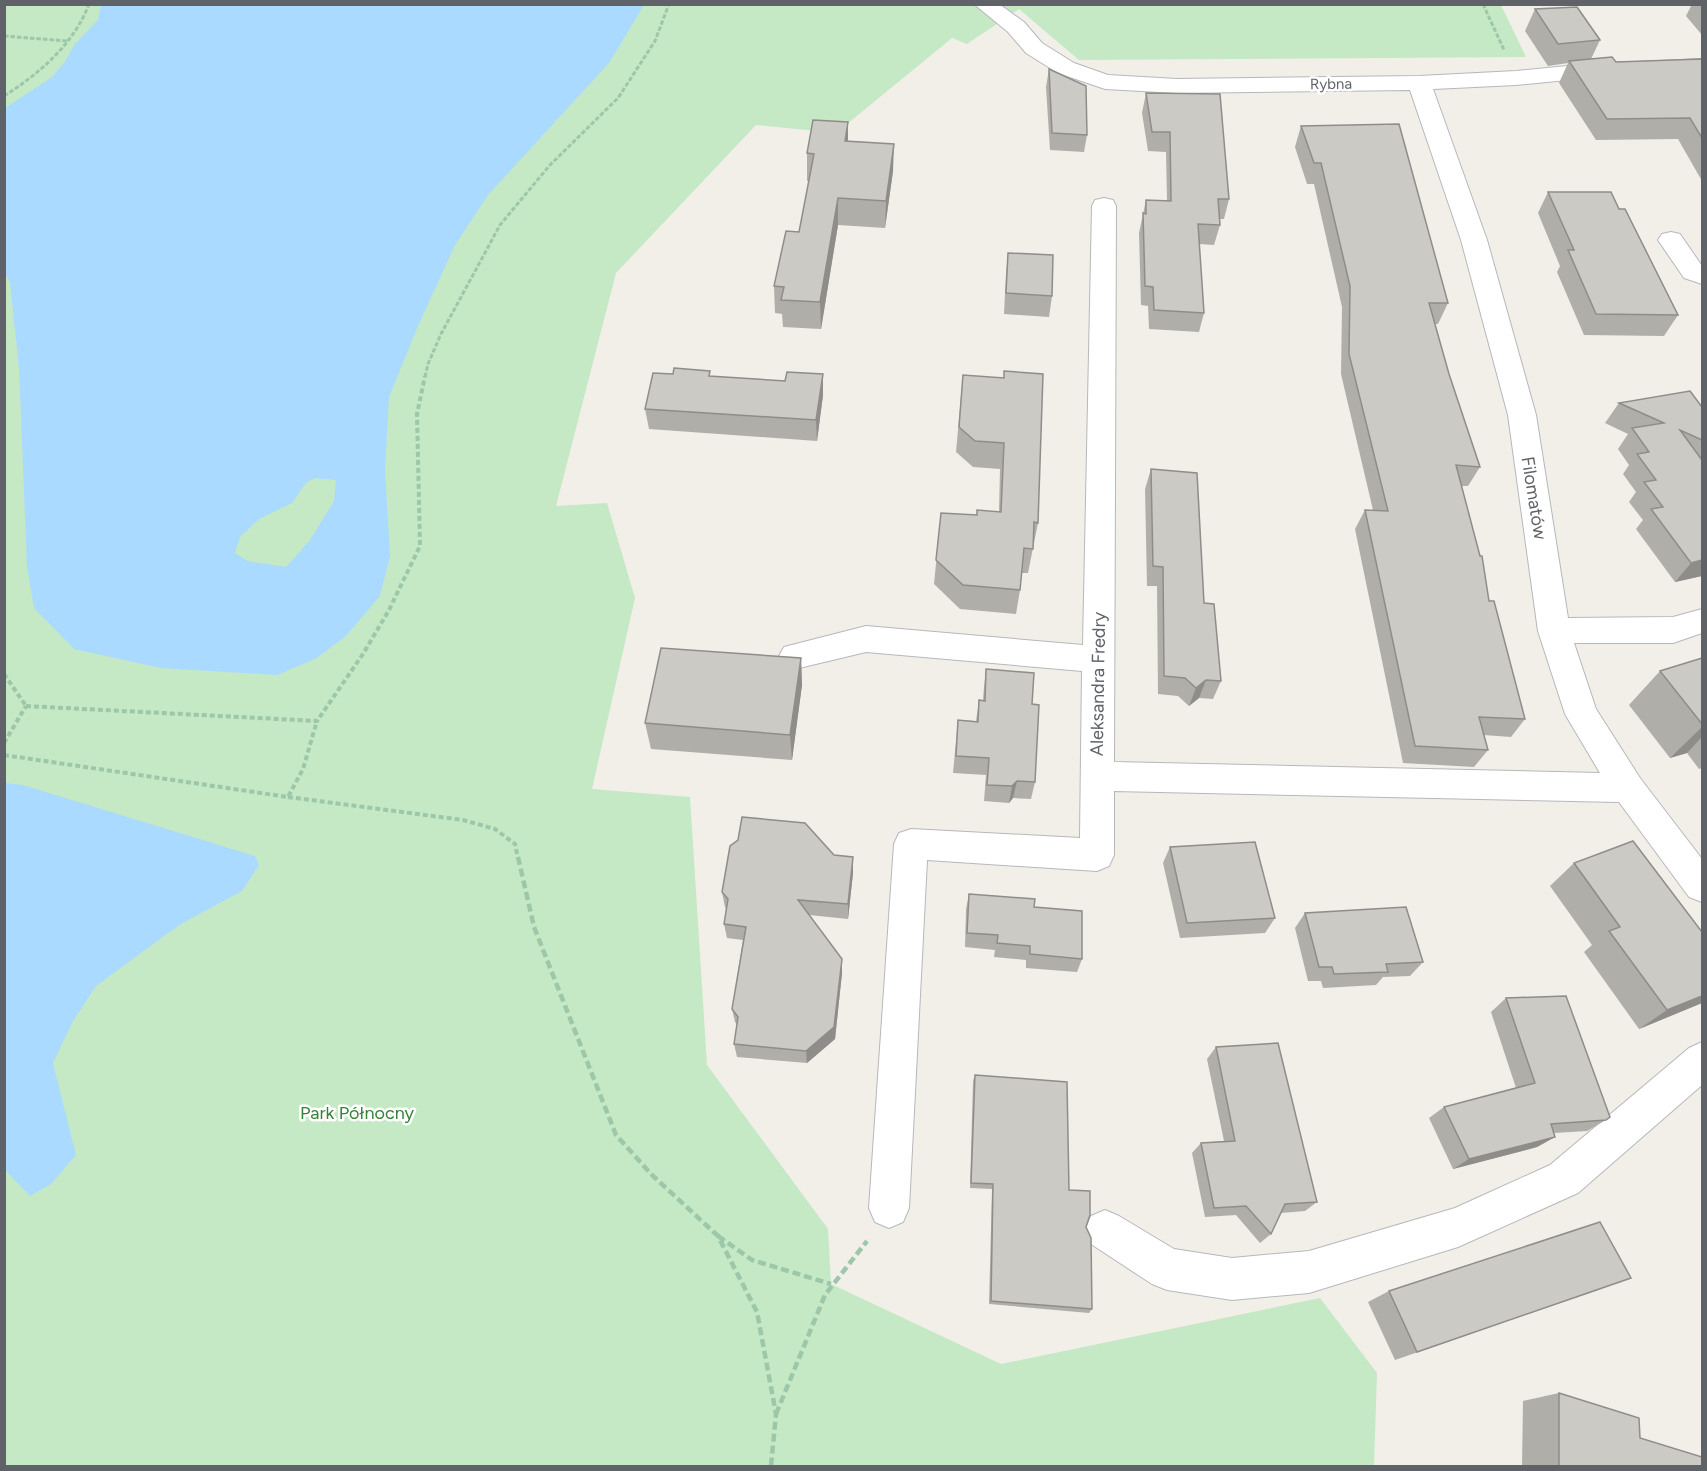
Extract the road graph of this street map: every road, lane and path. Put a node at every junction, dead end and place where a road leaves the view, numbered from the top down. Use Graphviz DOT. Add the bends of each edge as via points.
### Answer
graph roads {
  1 [pos="89,4"];
  2 [pos="669,4"];
  3 [pos="984,4"];
  4 [pos="1483,4"];
  5 [pos="4,36"];
  6 [pos="67,41"];
  7 [pos="1633,66"];
  8 [pos="1516,78"];
  9 [pos="1419,83"];
  10 [pos="4,96"];
  11 [pos="1104,206"];
  12 [pos="1671,240"];
  13 [pos="1702,276"];
  14 [pos="1702,621"];
  15 [pos="1554,631"];
  16 [pos="795,656"];
  17 [pos="1098,658"];
  18 [pos="4,674"];
  19 [pos="26,706"];
  20 [pos="317,722"];
  21 [pos="4,743"];
  22 [pos="4,755"];
  23 [pos="1097,776"];
  24 [pos="1628,788"];
  25 [pos="288,797"];
  26 [pos="1702,886"];
  27 [pos="1702,1061"];
  28 [pos="889,1208"];
  29 [pos="1106,1230"];
  30 [pos="718,1236"];
  31 [pos="831,1284"];
  32 [pos="776,1414"];
  33 [pos="771,1467"];
  1 -- 6 [label="path"];
  2 -- 20 [label="path" via="655,41 618,98 550,165 500,225 445,325 428,364 417,414 420,546 384,619"];
  3 -- 9 [label="street, Rybna" via="1016,27 1034,48 1066,68 1105,82 1177,86"];
  4 -- 8 [label="path"];
  5 -- 6 [label="path"];
  6 -- 10 [label="path" via="23,86"];
  7 -- 8 [label="street, Rybna"];
  8 -- 9 [label="street, Rybna"];
  9 -- 15 [label="street, Filomatów" via="1474,240 1522,415"];
  11 -- 17 [label="street, Aleksandra Fredry"];
  12 -- 13 [label="street" via="1693,272"];
  14 -- 15 [label="street" via="1673,630"];
  15 -- 24 [label="street, Filomatów" via="1581,714"];
  16 -- 17 [label="street" via="866,639"];
  17 -- 23 [label="street, Aleksandra Fredry"];
  18 -- 19 [label="path"];
  19 -- 20 [label="path"];
  19 -- 21 [label="path"];
  20 -- 25 [label="path" via="303,770"];
  22 -- 25 [label="path"];
  23 -- 24 [label="street, Aleksandra Fredry"];
  23 -- 28 [label="street" via="1096,855 911,844"];
  24 -- 26 [label="street, Filomatów"];
  25 -- 30 [label="path" via="463,820 495,829 515,844 534,927 616,1135 652,1175"];
  27 -- 29 [label="street" via="1564,1179 1458,1227 1309,1272 1232,1279 1167,1269"];
  28 -- 32 [label="path" via="825,1295"];
  30 -- 31 [label="path" via="752,1260"];
  30 -- 32 [label="path" via="756,1312"];
  32 -- 33 [label="path"];
}
